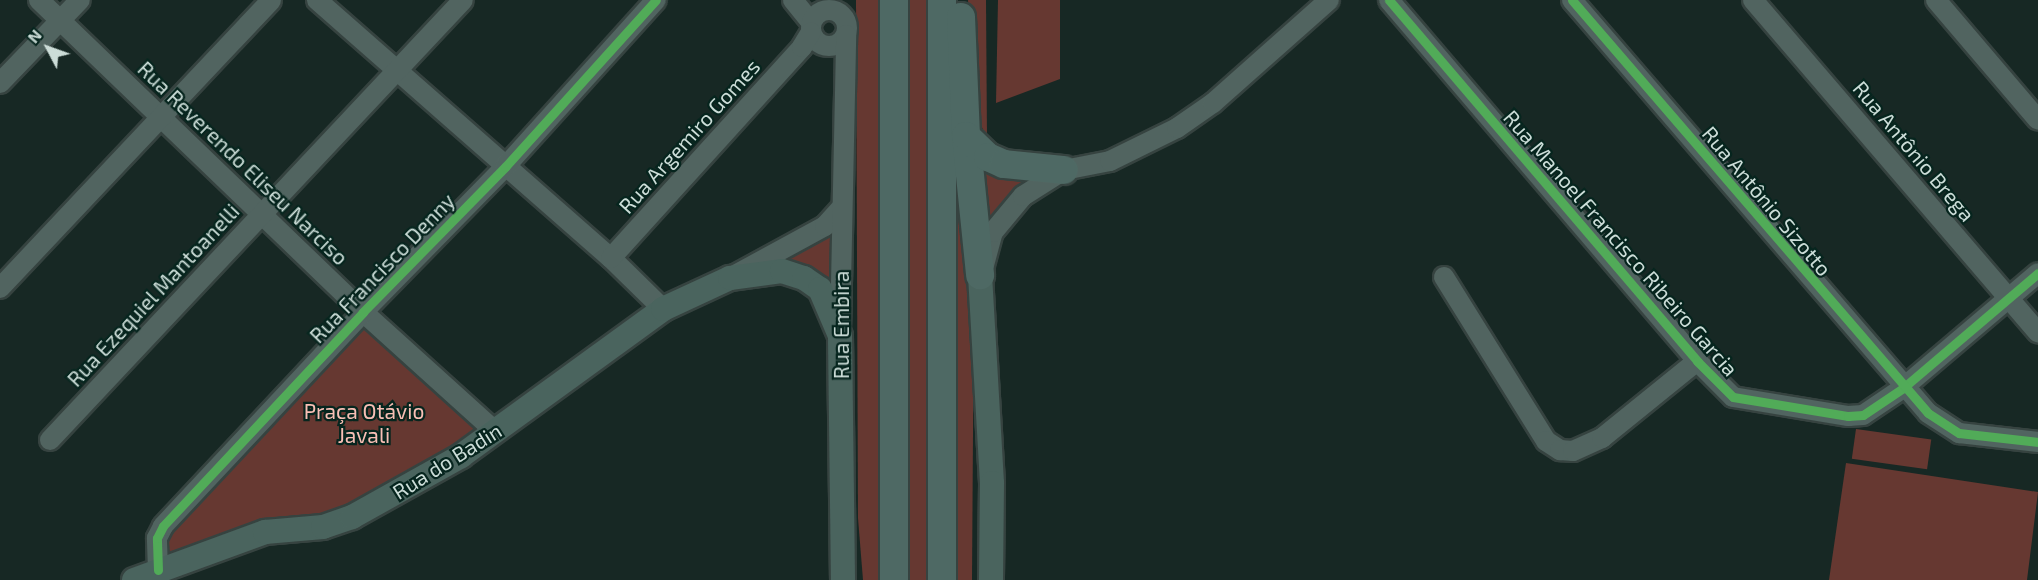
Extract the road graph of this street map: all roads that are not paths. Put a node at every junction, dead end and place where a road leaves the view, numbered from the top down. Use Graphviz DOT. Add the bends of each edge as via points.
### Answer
graph roads {
  1 [pos="39,0"];
  2 [pos="80,0"];
  3 [pos="272,0"];
  4 [pos="317,0"];
  5 [pos="463,0"];
  6 [pos="656,0"];
  7 [pos="894,0"];
  8 [pos="942,0"];
  9 [pos="960,0"];
  10 [pos="1329,0"];
  11 [pos="1389,0"];
  12 [pos="1572,0"];
  13 [pos="1753,0"];
  14 [pos="1936,0"];
  15 [pos="60,21"];
  16 [pos="822,21"];
  17 [pos="397,72"];
  18 [pos="0,83"];
  19 [pos="161,116"];
  20 [pos="2038,120"];
  21 [pos="966,136"];
  22 [pos="505,167"];
  23 [pos="1065,170"];
  24 [pos="841,208"];
  25 [pos="261,215"];
  26 [pos="611,258"];
  27 [pos="2038,273"];
  28 [pos="981,275"];
  29 [pos="1444,277"];
  30 [pos="730,278"];
  31 [pos="0,288"];
  32 [pos="2008,298"];
  33 [pos="663,309"];
  34 [pos="363,312"];
  35 [pos="2038,333"];
  36 [pos="840,336"];
  37 [pos="1697,361"];
  38 [pos="1903,388"];
  39 [pos="495,432"];
  40 [pos="50,440"];
  41 [pos="2038,442"];
  42 [pos="158,570"];
  43 [pos="134,580"];
  44 [pos="843,580"];
  45 [pos="894,580"];
  46 [pos="942,580"];
  47 [pos="991,580"];
  1 -- 15 [label="street, Rua Reverendo Eliseu Narciso"];
  2 -- 15 [label="street"];
  3 -- 19 [label="street"];
  4 -- 17 [label="street"];
  5 -- 17 [label="street, Rua Ezequiel Mantoanelli"];
  6 -- 22 [label="street, Rua Francisco Denny"];
  7 -- 45 [label="highway"];
  8 -- 46 [label="highway"];
  9 -- 21 [label="highway"];
  10 -- 23 [label="street" via="1213,103 1177,128 1110,161"];
  11 -- 37 [label="street, Rua Manoel Francisco Ribeiro Garcia"];
  12 -- 38 [label="street, Rua Antônio Sizotto"];
  13 -- 32 [label="street, Rua Antônio Brega"];
  14 -- 20 [label="street"];
  15 -- 18 [label="street"];
  15 -- 19 [label="street, Rua Reverendo Eliseu Narciso"];
  16 -- 24 [label="street, Rua Embira" via="845,70"];
  16 -- 26 [label="street, Rua Argemiro Gomes"];
  17 -- 22 [label="street"];
  17 -- 25 [label="street, Rua Ezequiel Mantoanelli"];
  19 -- 25 [label="street, Rua Reverendo Eliseu Narciso"];
  19 -- 31 [label="street"];
  21 -- 23 [label="highway" via="988,157 1004,164"];
  21 -- 28 [label="highway"];
  22 -- 26 [label="street"];
  22 -- 34 [label="street, Rua Francisco Denny"];
  23 -- 28 [label="street" via="1011,207 993,232"];
  24 -- 30 [label="street, Rua do Badin" via="825,226"];
  24 -- 36 [label="street, Rua Embira"];
  25 -- 34 [label="street, Rua Reverendo Eliseu Narciso"];
  25 -- 40 [label="street, Rua Ezequiel Mantoanelli"];
  26 -- 33 [label="street"];
  27 -- 32 [label="street"];
  28 -- 47 [label="main road" via="992,483"];
  29 -- 37 [label="street" via="1546,441 1560,450 1573,451 1602,438"];
  30 -- 33 [label="main road, Rua do Badin"];
  30 -- 36 [label="main road, Rua do Badin" via="782,271 804,278 820,289"];
  32 -- 35 [label="street, Rua Antônio Brega"];
  32 -- 38 [label="street"];
  33 -- 39 [label="main road, Rua do Badin"];
  34 -- 39 [label="street, Rua Reverendo Eliseu Narciso"];
  34 -- 42 [label="street, Rua Francisco Denny" via="164,526 157,538"];
  36 -- 44 [label="main road, Rua Embira"];
  37 -- 38 [label="street, Rua Manoel Francisco Ribeiro Garcia" via="1733,397 1848,416 1876,410"];
  38 -- 41 [label="street, Rua Antônio Sizotto" via="1938,422 1959,433"];
  39 -- 42 [label="main road, Rua do Badin" via="422,479 338,523 265,532"];
  42 -- 43 [label="main road, Rua do Badin"];
}
